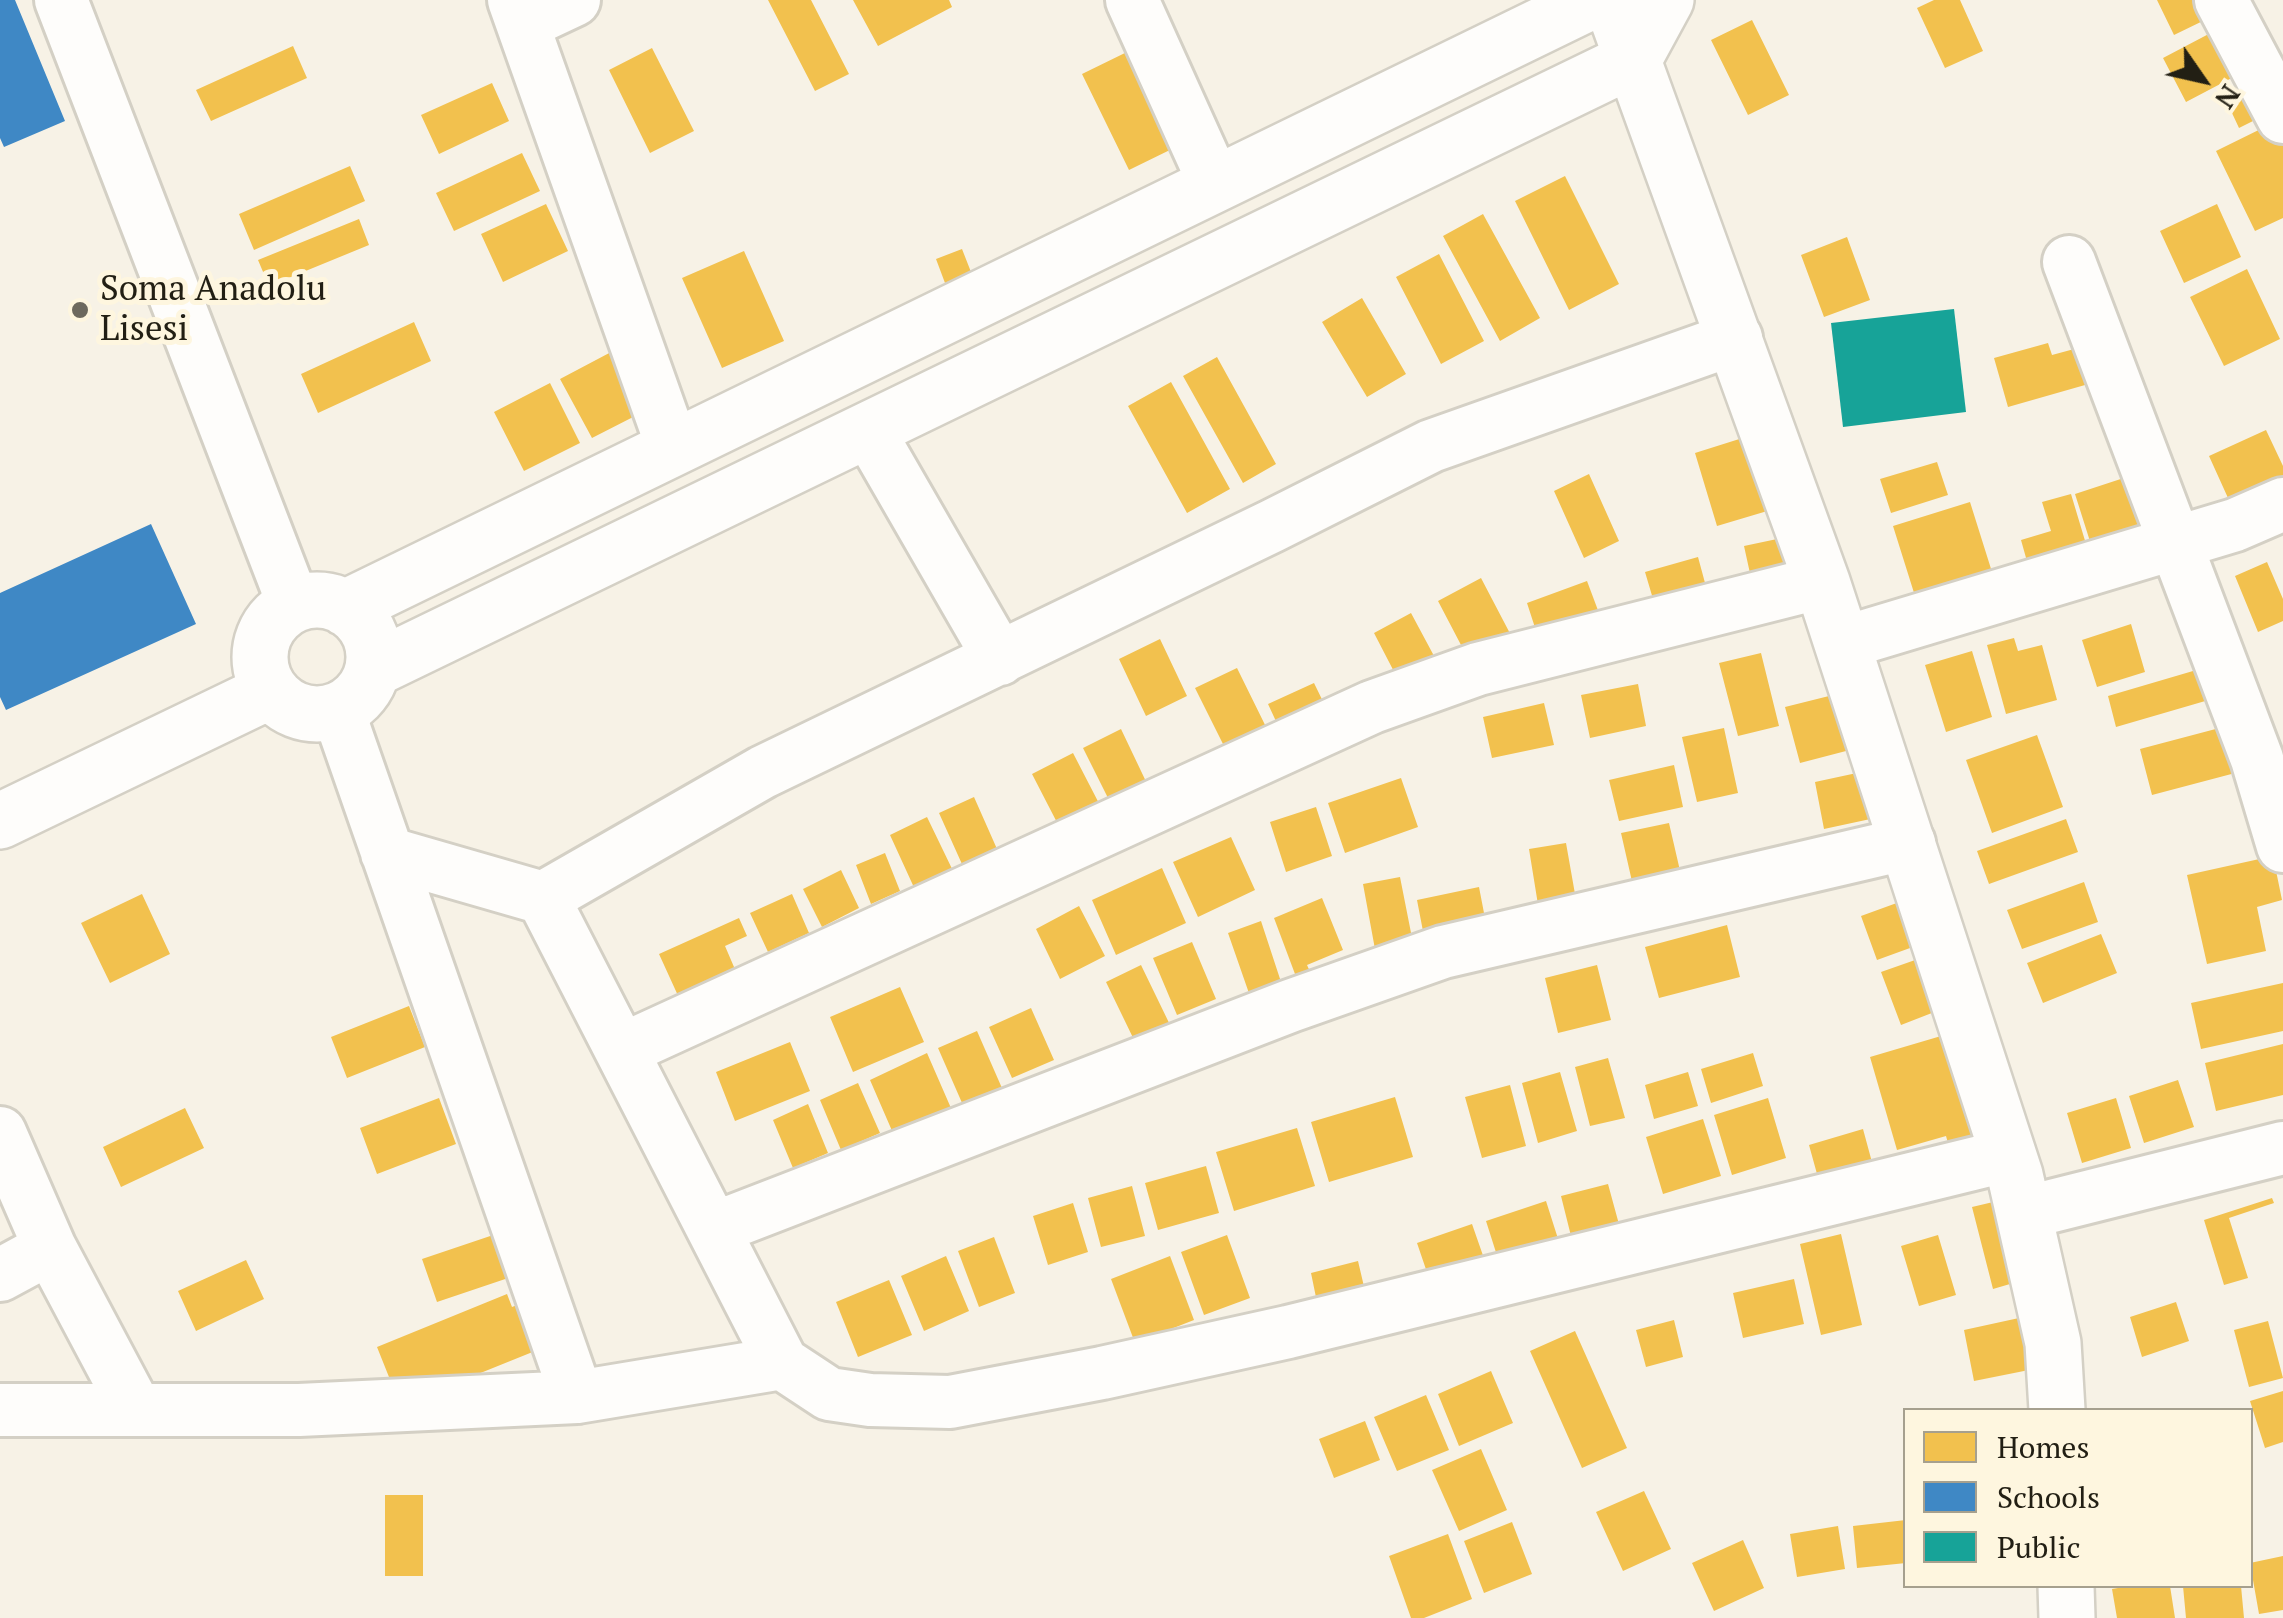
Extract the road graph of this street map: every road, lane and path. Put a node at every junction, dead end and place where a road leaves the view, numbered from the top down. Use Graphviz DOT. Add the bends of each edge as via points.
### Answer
graph roads {
  1 [pos="60,0"];
  2 [pos="574,0"];
  3 [pos="1132,0"];
  4 [pos="1594,0"];
  5 [pos="1611,0"];
  6 [pos="1666,0"];
  7 [pos="2221,0"];
  8 [pos="518,12"];
  9 [pos="1634,59"];
  10 [pos="2283,116"];
  11 [pos="1215,184"];
  12 [pos="2069,262"];
  13 [pos="1736,338"];
  14 [pos="868,430"];
  15 [pos="673,448"];
  16 [pos="2283,504"];
  17 [pos="2173,543"];
  18 [pos="1822,582"];
  19 [pos="320,606"];
  20 [pos="1842,643"];
  21 [pos="1000,659"];
  22 [pos="374,669"];
  23 [pos="270,691"];
  24 [pos="338,711"];
  25 [pos="0,821"];
  26 [pos="1909,843"];
  27 [pos="2283,846"];
  28 [pos="388,853"];
  29 [pos="543,898"];
  30 [pos="622,1050"];
  31 [pos="0,1133"];
  32 [pos="2283,1148"];
  33 [pos="2009,1155"];
  34 [pos="2024,1213"];
  35 [pos="713,1229"];
  36 [pos="50,1248"];
  37 [pos="0,1275"];
  38 [pos="782,1364"];
  39 [pos="577,1397"];
  40 [pos="135,1408"];
  41 [pos="2057,1408"];
  42 [pos="0,1410"];
  43 [pos="2066,1588"];
  44 [pos="2067,1618"];
  1 -- 19 [label="street"];
  2 -- 8 [label="street"];
  3 -- 11 [label="street"];
  4 -- 11 [label="main road"];
  5 -- 9 [label="main road"];
  6 -- 9 [label="main road"];
  7 -- 10 [label="street"];
  8 -- 15 [label="street"];
  9 -- 13 [label="main road"];
  9 -- 14 [label="main road"];
  11 -- 15 [label="main road"];
  12 -- 17 [label="street"];
  13 -- 18 [label="main road"];
  13 -- 21 [label="street" via="1431,446"];
  14 -- 21 [label="street"];
  14 -- 22 [label="main road"];
  15 -- 19 [label="main road"];
  16 -- 17 [label="street"];
  17 -- 20 [label="street"];
  17 -- 27 [label="street" via="2258,760"];
  18 -- 20 [label="main road"];
  18 -- 30 [label="street" via="1478,669 1372,707"];
  19 -- 22 [label="main road" via="358,616 369,632"];
  19 -- 23 [label="main road" via="273,620 259,656"];
  20 -- 26 [label="main road"];
  21 -- 29 [label="street" via="763,772"];
  22 -- 24 [label="main road" via="354,701"];
  23 -- 24 [label="main road" via="300,713"];
  23 -- 25 [label="main road"];
  24 -- 28 [label="street"];
  26 -- 33 [label="main road"];
  26 -- 35 [label="street" via="1443,952"];
  28 -- 29 [label="street"];
  28 -- 39 [label="street"];
  29 -- 30 [label="street"];
  30 -- 35 [label="street"];
  31 -- 36 [label="street"];
  32 -- 34 [label="street"];
  33 -- 34 [label="main road"];
  33 -- 38 [label="street" via="1288,1332 950,1402 830,1394"];
  34 -- 41 [label="main road" via="2053,1343"];
  35 -- 38 [label="street"];
  36 -- 37 [label="street"];
  36 -- 40 [label="street"];
  38 -- 39 [label="street"];
  39 -- 40 [label="street" via="299,1410"];
  40 -- 42 [label="street"];
  43 -- 44 [label="main road"];
}
